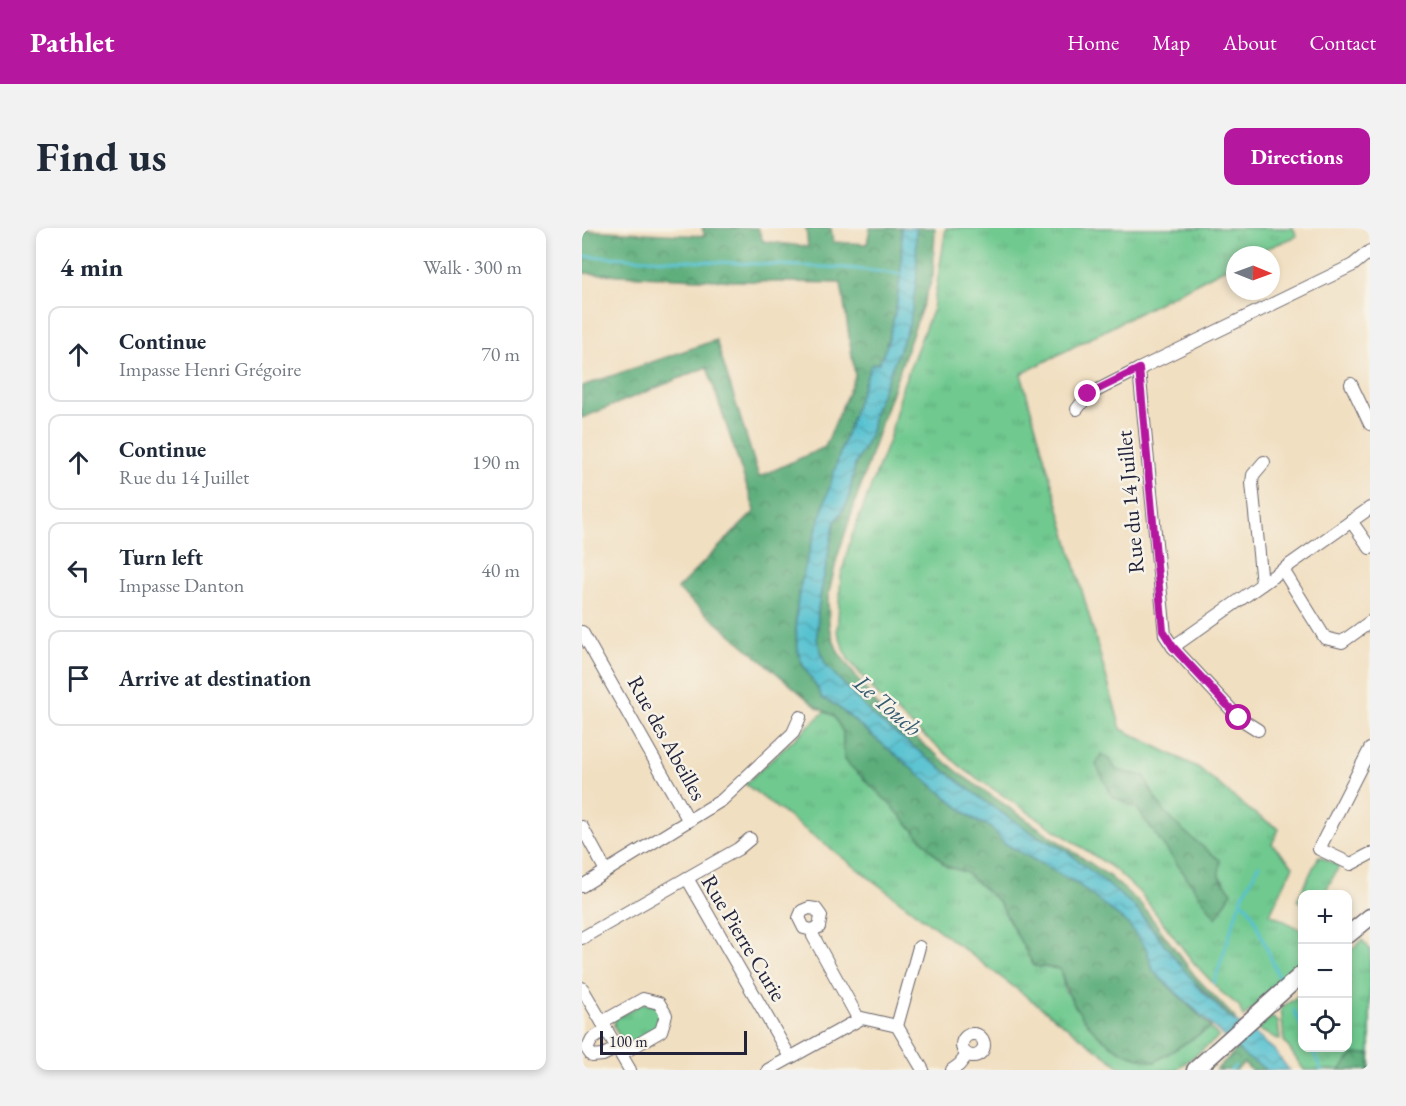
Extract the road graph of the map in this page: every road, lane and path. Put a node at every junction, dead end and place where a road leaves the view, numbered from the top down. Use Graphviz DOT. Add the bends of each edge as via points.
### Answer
graph roads {
  1 [pos="1370,251"];
  2 [pos="1139,369"];
  3 [pos="1351,384"];
  4 [pos="1077,409"];
  5 [pos="1370,424"];
  6 [pos="1264,462"];
  7 [pos="1370,508"];
  8 [pos="1351,521"];
  9 [pos="1370,548"];
  10 [pos="1283,570"];
  11 [pos="1262,584"];
  12 [pos="1370,622"];
  13 [pos="582,632"];
  14 [pos="1173,647"];
  15 [pos="800,717"];
  16 [pos="1258,730"];
  17 [pos="1370,748"];
  18 [pos="689,821"];
  19 [pos="582,827"];
  20 [pos="750,839"];
  21 [pos="1370,854"];
  22 [pos="606,871"];
  23 [pos="687,878"];
  24 [pos="582,886"];
  25 [pos="1370,917"];
  26 [pos="812,930"];
  27 [pos="1352,931"];
  28 [pos="582,938"];
  29 [pos="919,947"];
  30 [pos="1298,978"];
  31 [pos="582,988"];
  32 [pos="858,1018"];
  33 [pos="604,1026"];
  34 [pos="897,1026"];
  35 [pos="619,1051"];
  36 [pos="967,1055"];
  37 [pos="790,1057"];
  38 [pos="630,1070"];
  39 [pos="768,1070"];
  40 [pos="923,1070"];
  41 [pos="952,1070"];
  42 [pos="1195,1070"];
  1 -- 2 [label="street" via="1353,265"];
  2 -- 4 [label="street" via="1088,394"];
  2 -- 14 [label="street, Rue du 14 Juillet" via="1162,624"];
  3 -- 5 [label="street"];
  6 -- 11 [label="street" via="1252,483"];
  7 -- 8 [label="street"];
  8 -- 9 [label="street"];
  8 -- 10 [label="street"];
  10 -- 11 [label="street"];
  10 -- 12 [label="street" via="1325,639 1342,642"];
  11 -- 14 [label="street"];
  13 -- 18 [label="street, Rue des Abeilles"];
  14 -- 16 [label="street" via="1239,718"];
  15 -- 18 [label="street" via="794,733 722,801"];
  17 -- 21 [label="street" via="1319,849 1351,864"];
  18 -- 22 [label="street, Rue des Abeilles"];
  19 -- 22 [label="street"];
  20 -- 23 [label="street"];
  22 -- 24 [label="street, Rue des Abeilles"];
  23 -- 28 [label="street, Rue Pierre Curie"];
  23 -- 37 [label="street, Rue Pierre Curie"];
  25 -- 27 [label="main road"];
  26 -- 32 [label="street"];
  29 -- 34 [label="street"];
  30 -- 42 [label="main road"];
  31 -- 33 [label="street"];
  32 -- 34 [label="street"];
  32 -- 37 [label="street"];
  33 -- 35 [label="street"];
  33 -- 35 [label="street" via="587,1049 592,1056"];
  33 -- 35 [label="street" via="643,999 658,1003 666,1015 661,1031"];
  34 -- 40 [label="street"];
  35 -- 38 [label="street"];
  36 -- 41 [label="street"];
  37 -- 39 [label="street"];
}
